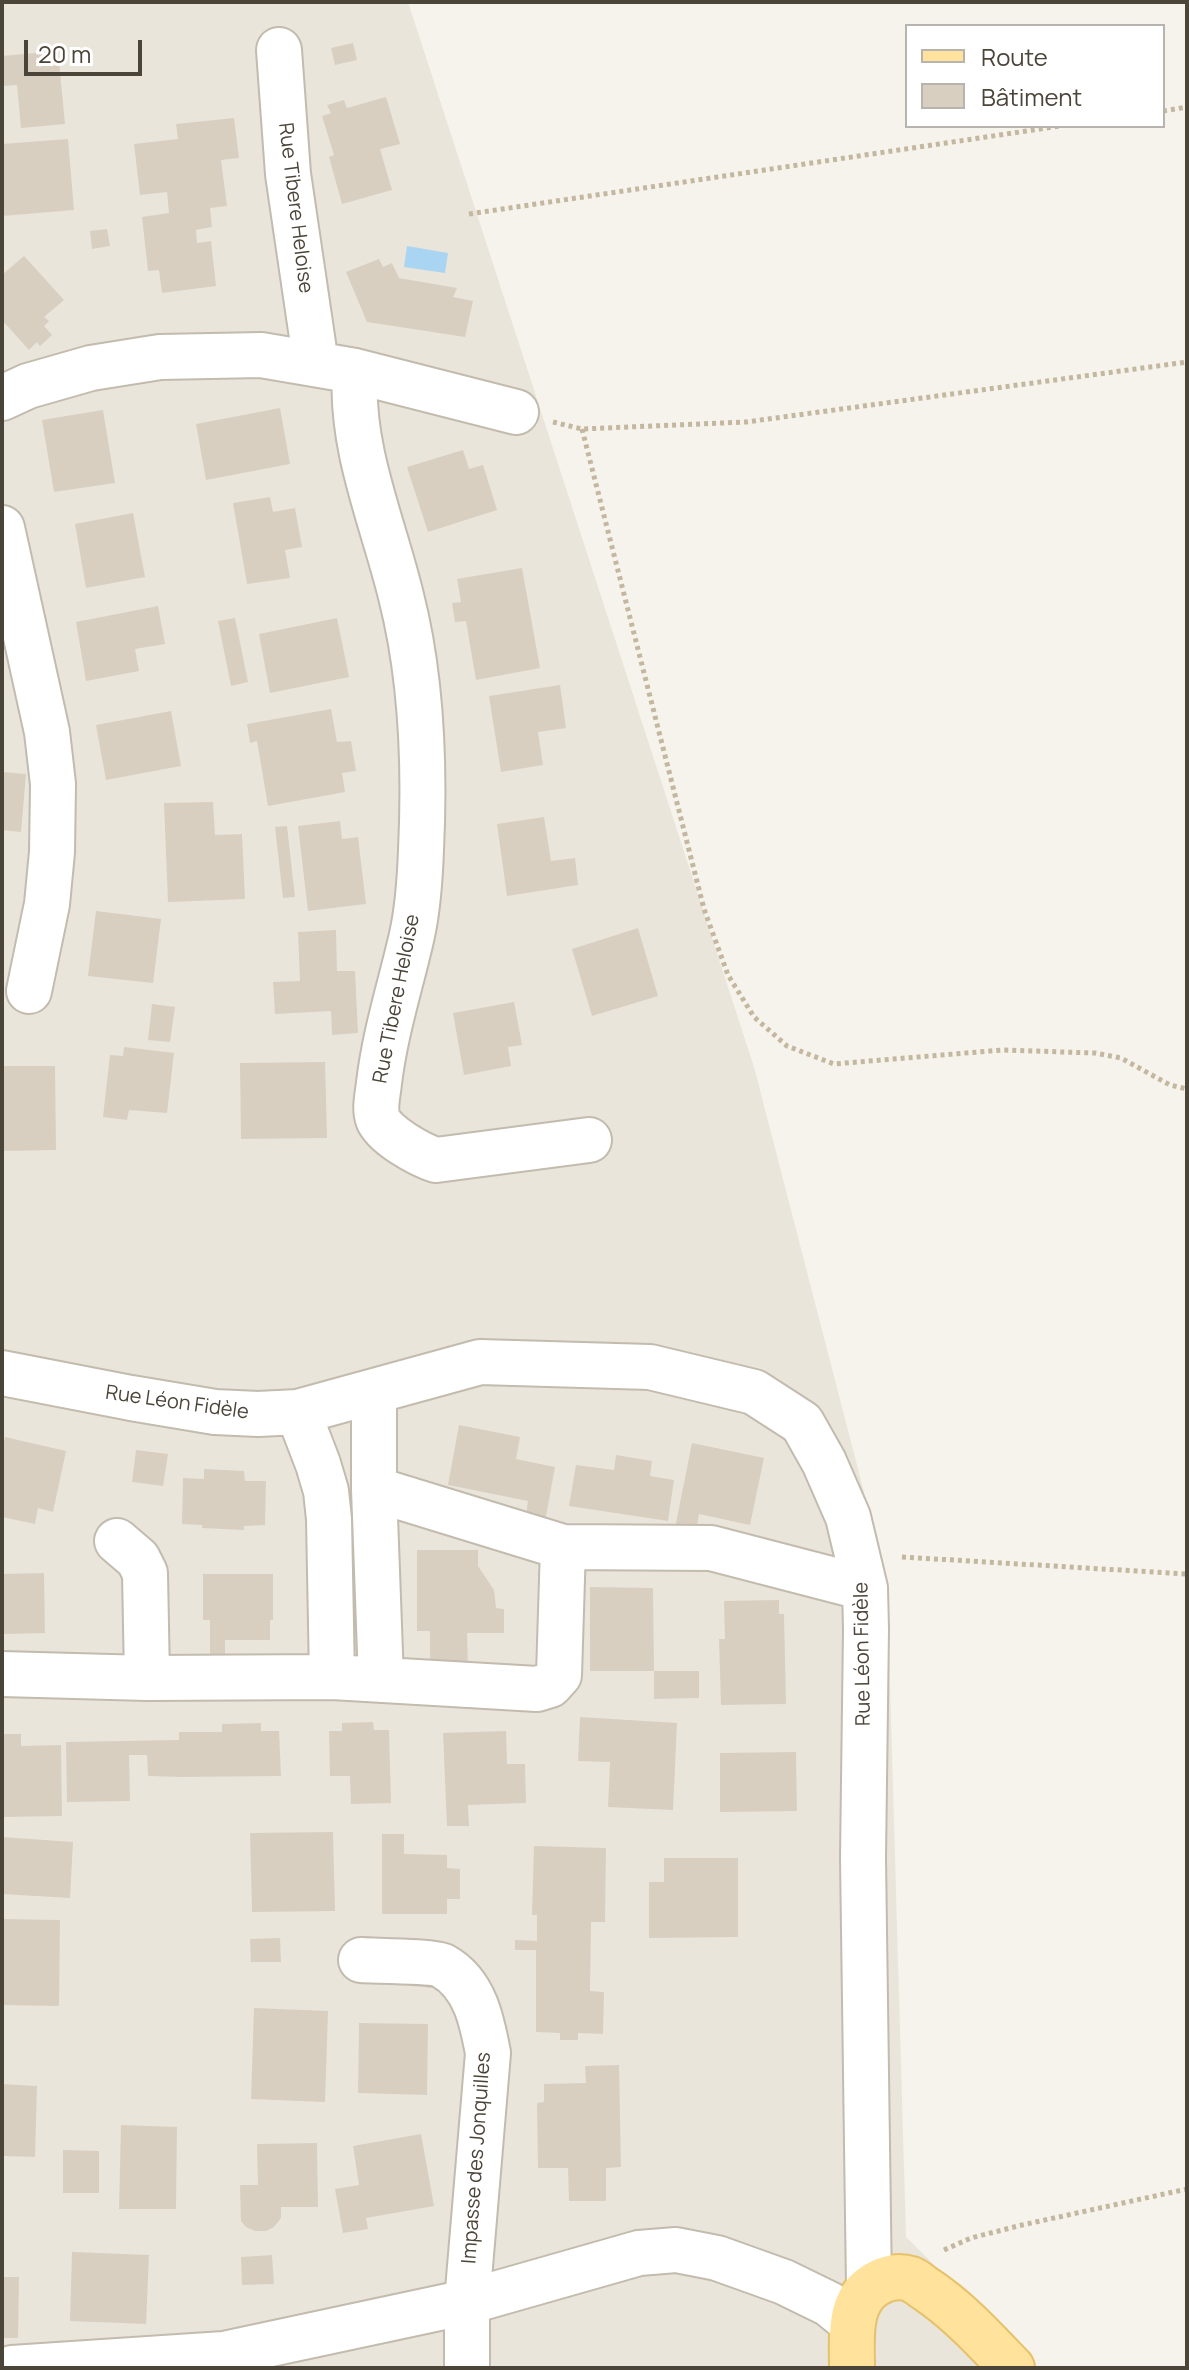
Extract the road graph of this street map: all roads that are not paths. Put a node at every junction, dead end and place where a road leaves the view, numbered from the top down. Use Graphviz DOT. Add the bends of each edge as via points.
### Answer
graph roads {
  1 [pos="279,50"];
  2 [pos="336,368"];
  3 [pos="2,398"];
  4 [pos="516,412"];
  5 [pos="2,528"];
  6 [pos="29,991"];
  7 [pos="589,1140"];
  8 [pos="2,1373"];
  9 [pos="374,1392"];
  10 [pos="298,1412"];
  11 [pos="374,1489"];
  12 [pos="117,1541"];
  13 [pos="563,1547"];
  14 [pos="865,1588"];
  15 [pos="2,1674"];
  16 [pos="332,1677"];
  17 [pos="147,1678"];
  18 [pos="381,1680"];
  19 [pos="361,1960"];
  20 [pos="467,2302"];
  21 [pos="860,2305"];
  22 [pos="224,2361"];
  23 [pos="12,2368"];
  24 [pos="467,2368"];
  25 [pos="852,2368"];
  26 [pos="1012,2368"];
  1 -- 2 [label="street, Rue Tibere Heloise" via="288,174"];
  2 -- 3 [label="street" via="261,355 160,357 91,368"];
  2 -- 4 [label="street"];
  2 -- 7 [label="street, Rue Tibere Heloise" via="353,400 358,438 402,598 418,691 421,852 413,932 384,1045 379,1122 421,1156 436,1160"];
  5 -- 6 [label="street" via="47,732 53,784 47,904"];
  8 -- 10 [label="street, Rue Léon Fidèle" via="215,1412"];
  9 -- 10 [label="street, Rue Léon Fidèle"];
  9 -- 11 [label="street"];
  9 -- 14 [label="street, Rue Léon Fidèle" via="480,1362 650,1367 754,1392 802,1423 848,1517"];
  10 -- 16 [label="street" via="326,1491"];
  11 -- 13 [label="street"];
  11 -- 18 [label="street"];
  12 -- 17 [label="street" via="145,1573"];
  13 -- 14 [label="street" via="711,1548"];
  13 -- 18 [label="street" via="559,1675 550,1685 537,1689"];
  14 -- 21 [label="street, Rue Léon Fidèle"];
  15 -- 17 [label="street"];
  16 -- 17 [label="street"];
  16 -- 18 [label="street"];
  19 -- 20 [label="street, Impasse des Jonquilles" via="441,1965 467,1986 482,2022 488,2053"];
  20 -- 21 [label="street" via="639,2253 676,2250 717,2258 829,2304"];
  20 -- 22 [label="street"];
  20 -- 24 [label="street, Impasse des Jonquilles"];
  21 -- 25 [label="main road"];
  21 -- 26 [label="main road" via="885,2278 912,2280 948,2304"];
  22 -- 23 [label="street"];
}
